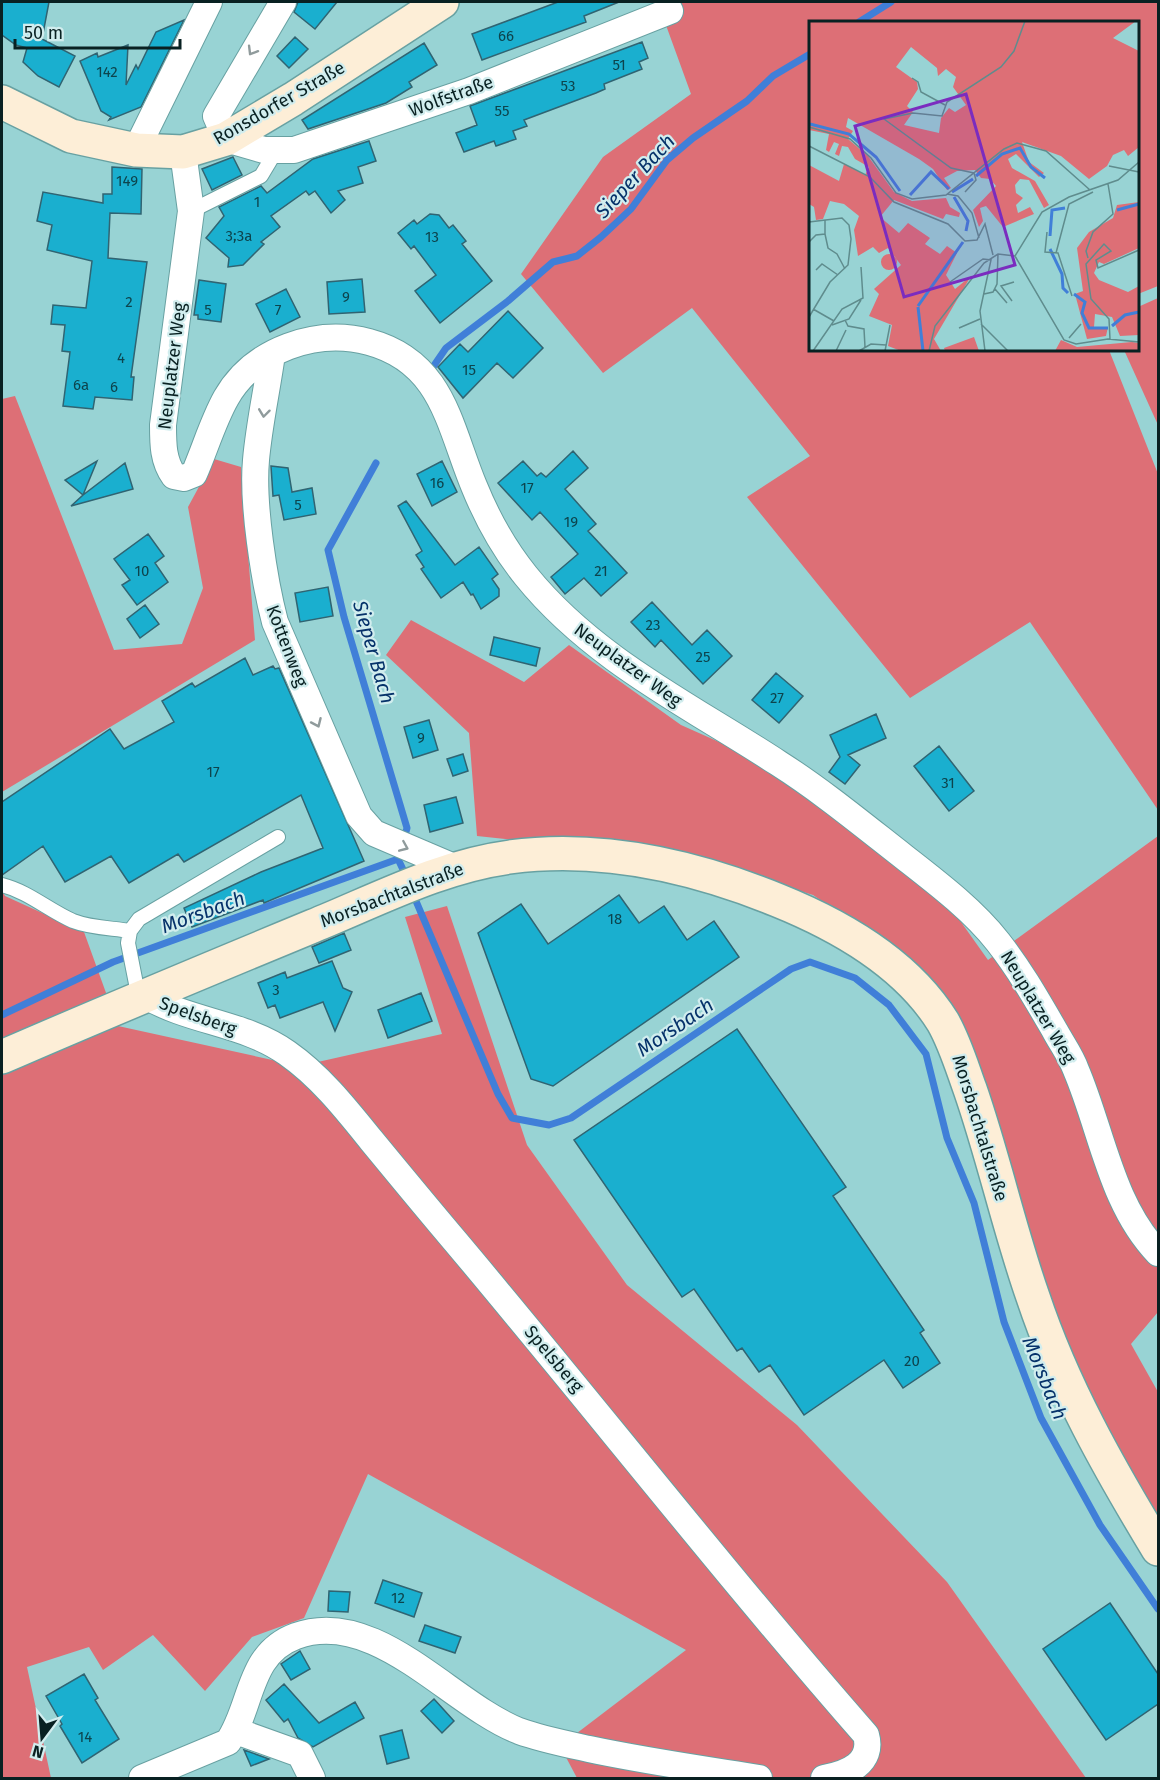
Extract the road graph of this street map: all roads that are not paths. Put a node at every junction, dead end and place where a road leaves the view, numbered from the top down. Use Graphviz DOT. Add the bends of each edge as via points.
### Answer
graph roads {
  1 [pos="209,2"];
  2 [pos="283,2"];
  3 [pos="442,2"];
  4 [pos="670,10"];
  5 [pos="2,102"];
  6 [pos="226,139"];
  7 [pos="136,150"];
  8 [pos="276,151"];
  9 [pos="183,152"];
  10 [pos="191,211"];
  11 [pos="272,354"];
  12 [pos="278,837"];
  13 [pos="466,865"];
  14 [pos="2,885"];
  15 [pos="129,937"];
  16 [pos="140,989"];
  17 [pos="2,1057"];
  18 [pos="1156,1251"];
  19 [pos="1158,1549"];
  20 [pos="236,1731"];
  21 [pos="142,1779"];
  22 [pos="312,1779"];
  23 [pos="759,1779"];
  24 [pos="824,1779"];
  1 -- 7 [label="street"];
  2 -- 6 [label="street, one-way" via="216,116"];
  3 -- 6 [label="main road, Ronsdorfer Straße"];
  4 -- 8 [label="street, Wolfstraße" via="469,91 294,150"];
  5 -- 7 [label="main road, Ronsdorfer Straße" via="71,136"];
  6 -- 8 [label="street, Wolfstraße"];
  6 -- 9 [label="main road, Ronsdorfer Straße"];
  7 -- 9 [label="main road, Ronsdorfer Straße"];
  8 -- 10 [label="lane" via="261,176"];
  9 -- 10 [label="street, Neuplatzer Weg"];
  10 -- 11 [label="street, Neuplatzer Weg" via="163,425 164,450 174,476 194,474 226,398 254,366"];
  11 -- 13 [label="street, Kottenweg, one-way" via="256,461 256,495 267,594 275,622 359,816 374,833"];
  11 -- 18 [label="street, Neuplatzer Weg" via="316,338 344,337 373,343 399,354 416,367 440,396 485,513 507,550 527,578 578,631 692,712 778,763 852,816 933,879 996,939 1024,976 1076,1068 1127,1209"];
  12 -- 15 [label="lane" via="139,919"];
  13 -- 16 [label="main road, Morsbachtalstraße"];
  13 -- 19 [label="main road, Morsbachtalstraße" via="512,856 562,854 623,857 669,865 717,878 810,913 846,933 905,978 943,1022 956,1050 979,1114 1033,1300 1055,1355 1103,1458"];
  14 -- 15 [label="lane" via="31,896 72,921"];
  15 -- 16 [label="lane"];
  16 -- 17 [label="main road, Morsbachtalstraße"];
  16 -- 24 [label="street, Spelsberg" via="167,1008 236,1029 285,1052 350,1113 866,1735 869,1745 854,1769"];
  20 -- 21 [label="street" via="228,1742"];
  20 -- 22 [label="street" via="300,1754"];
  20 -- 23 [label="street" via="256,1671 267,1655 296,1636 338,1632 363,1637 389,1649 463,1700 519,1731 622,1756"];
}
